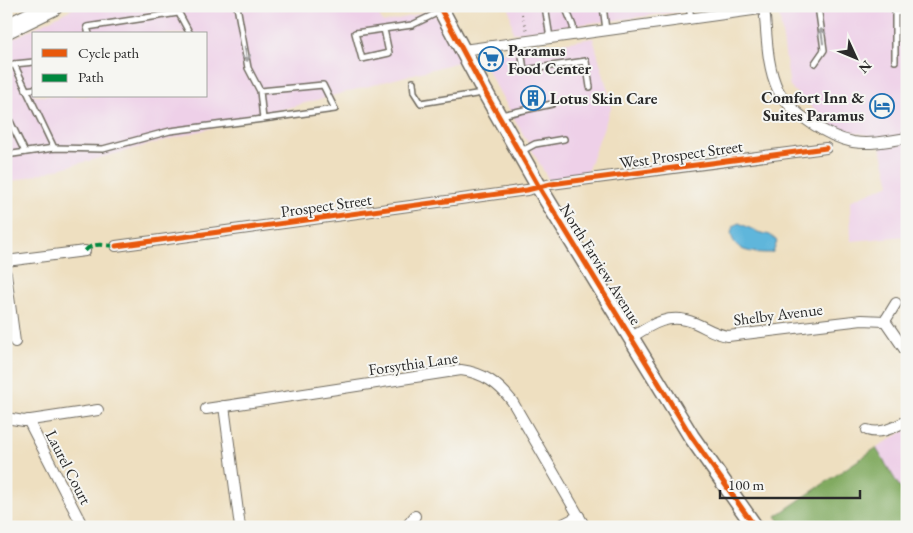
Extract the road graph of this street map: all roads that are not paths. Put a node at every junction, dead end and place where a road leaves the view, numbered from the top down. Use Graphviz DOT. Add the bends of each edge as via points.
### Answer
graph roads {
  1 [pos="53,6"];
  2 [pos="175,6"];
  3 [pos="237,6"];
  4 [pos="545,6"];
  5 [pos="565,6"];
  6 [pos="603,6"];
  7 [pos="689,6"];
  8 [pos="782,6"];
  9 [pos="818,6"];
  10 [pos="764,7"];
  11 [pos="440,9"];
  12 [pos="907,11"];
  13 [pos="178,13"];
  14 [pos="691,19"];
  15 [pos="6,29"];
  16 [pos="384,29"];
  17 [pos="606,30"];
  18 [pos="89,32"];
  19 [pos="189,32"];
  20 [pos="574,34"];
  21 [pos="550,38"];
  22 [pos="520,42"];
  23 [pos="463,50"];
  24 [pos="895,61"];
  25 [pos="32,62"];
  26 [pos="815,63"];
  27 [pos="14,64"];
  28 [pos="6,68"];
  29 [pos="413,82"];
  30 [pos="590,87"];
  31 [pos="32,89"];
  32 [pos="26,90"];
  33 [pos="260,91"];
  34 [pos="485,92"];
  35 [pos="552,104"];
  36 [pos="6,113"];
  37 [pos="498,115"];
  38 [pos="263,119"];
  39 [pos="907,138"];
  40 [pos="564,139"];
  41 [pos="54,148"];
  42 [pos="826,148"];
  43 [pos="25,152"];
  44 [pos="519,152"];
  45 [pos="6,155"];
  46 [pos="539,187"];
  47 [pos="116,246"];
  48 [pos="86,251"];
  49 [pos="6,261"];
  50 [pos="6,274"];
  51 [pos="896,303"];
  52 [pos="885,321"];
  53 [pos="632,337"];
  54 [pos="15,342"];
  55 [pos="907,353"];
  56 [pos="224,406"];
  57 [pos="206,409"];
  58 [pos="98,410"];
  59 [pos="6,418"];
  60 [pos="28,420"];
  61 [pos="907,421"];
  62 [pos="867,430"];
  63 [pos="415,516"];
  64 [pos="579,516"];
  65 [pos="83,527"];
  66 [pos="240,527"];
  67 [pos="406,527"];
  68 [pos="557,527"];
  69 [pos="585,527"];
  70 [pos="755,527"];
  1 -- 15 [label="highway"];
  2 -- 13 [label="lane"];
  3 -- 33 [label="lane, one-way" via="248,68"];
  4 -- 21 [label="lane"];
  5 -- 20 [label="lane"];
  6 -- 17 [label="lane"];
  7 -- 14 [label="lane"];
  8 -- 10 [label="street"];
  26 -- 9 [label="lane, one-way" via="824,50"];
  10 -- 14 [label="street"];
  10 -- 39 [label="street" via="771,68 779,90 793,108 833,136 853,142"];
  11 -- 16 [label="lane" via="412,25"];
  11 -- 23 [label="street, North Farview Avenue"];
  12 -- 24 [label="lane" via="895,13"];
  13 -- 18 [label="lane" via="88,26"];
  13 -- 19 [label="lane"];
  14 -- 17 [label="street"];
  16 -- 16 [label="lane" via="356,33 362,59 389,54"];
  17 -- 20 [label="street"];
  20 -- 21 [label="street"];
  21 -- 22 [label="street"];
  22 -- 23 [label="street"];
  22 -- 30 [label="lane" via="524,70 586,61"];
  23 -- 34 [label="street, North Farview Avenue"];
  25 -- 27 [label="lane"];
  27 -- 28 [label="lane"];
  27 -- 32 [label="lane"];
  29 -- 34 [label="lane" via="414,92 421,103"];
  31 -- 32 [label="lane"];
  32 -- 41 [label="lane"];
  33 -- 38 [label="lane"];
  33 -- 38 [label="lane" via="323,84 335,109"];
  34 -- 37 [label="street, North Farview Avenue"];
  35 -- 37 [label="lane"];
  36 -- 43 [label="lane"];
  37 -- 44 [label="street, North Farview Avenue"];
  38 -- 41 [label="lane" via="170,132 103,149"];
  40 -- 44 [label="lane" via="535,144"];
  41 -- 43 [label="lane"];
  42 -- 46 [label="street, West Prospect Street"];
  43 -- 45 [label="lane"];
  44 -- 46 [label="street, North Farview Avenue"];
  46 -- 47 [label="street, Prospect Street"];
  46 -- 53 [label="street, North Farview Avenue"];
  48 -- 49 [label="street"];
  50 -- 54 [label="street"];
  51 -- 52 [label="street"];
  52 -- 53 [label="street, Shelby Avenue" via="862,320 728,336 692,322 666,318"];
  52 -- 55 [label="street"];
  53 -- 70 [label="street, North Farview Avenue" via="691,436"];
  56 -- 57 [label="street, Forsythia Lane"];
  56 -- 64 [label="street, Forsythia Lane" via="461,370 473,372 485,376 508,396"];
  56 -- 66 [label="street"];
  58 -- 60 [label="street"];
  59 -- 60 [label="street"];
  60 -- 65 [label="street, Laurel Court"];
  61 -- 62 [label="street" via="883,432"];
  63 -- 67 [label="street"];
  64 -- 68 [label="street"];
  64 -- 69 [label="street, Forsythia Lane"];
}
